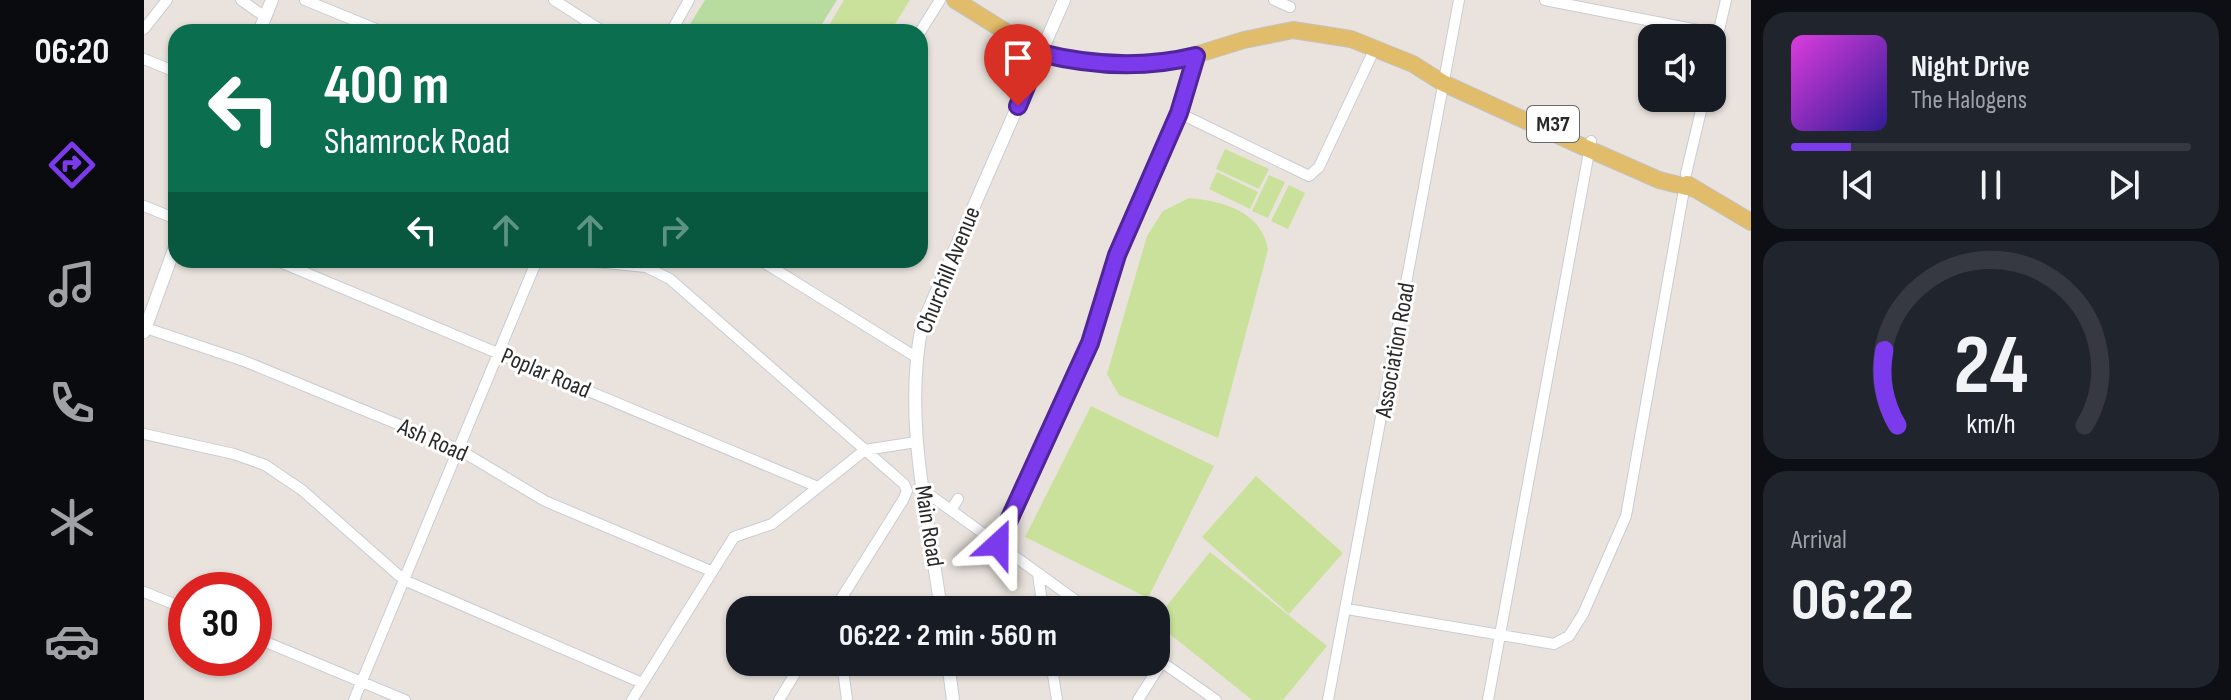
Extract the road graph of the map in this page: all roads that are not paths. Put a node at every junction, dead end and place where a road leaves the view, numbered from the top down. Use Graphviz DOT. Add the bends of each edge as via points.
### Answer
graph roads {
  1 [pos="167,0"];
  2 [pos="241,0"];
  3 [pos="272,0"];
  4 [pos="305,0"];
  5 [pos="554,0"];
  6 [pos="691,0"];
  7 [pos="940,0"];
  8 [pos="955,0"];
  9 [pos="1064,0"];
  10 [pos="1274,0"];
  11 [pos="1459,0"];
  12 [pos="1545,0"];
  13 [pos="1726,0"];
  14 [pos="1595,4"];
  15 [pos="1290,7"];
  16 [pos="265,17"];
  17 [pos="262,24"];
  18 [pos="364,24"];
  19 [pos="592,24"];
  20 [pos="676,24"];
  21 [pos="925,24"];
  22 [pos="1677,24"];
  23 [pos="1720,24"];
  24 [pos="144,29"];
  25 [pos="1375,48"];
  26 [pos="1040,53"];
  27 [pos="1196,56"];
  28 [pos="144,59"];
  29 [pos="168,69"];
  30 [pos="1440,78"];
  31 [pos="1701,112"];
  32 [pos="1179,113"];
  33 [pos="1589,145"];
  34 [pos="1688,184"];
  35 [pos="144,206"];
  36 [pos="168,216"];
  37 [pos="1751,222"];
  38 [pos="168,266"];
  39 [pos="294,268"];
  40 [pos="534,268"];
  41 [pos="648,268"];
  42 [pos="773,268"];
  43 [pos="145,330"];
  44 [pos="499,353"];
  45 [pos="916,357"];
  46 [pos="144,434"];
  47 [pos="916,442"];
  48 [pos="458,449"];
  49 [pos="865,450"];
  50 [pos="818,487"];
  51 [pos="923,490"];
  52 [pos="958,499"];
  53 [pos="951,510"];
  54 [pos="998,544"];
  55 [pos="711,571"];
  56 [pos="1038,574"];
  57 [pos="404,580"];
  58 [pos="144,592"];
  59 [pos="843,596"];
  60 [pos="939,596"];
  61 [pos="1041,596"];
  62 [pos="1069,596"];
  63 [pos="168,602"];
  64 [pos="1347,609"];
  65 [pos="1501,635"];
  66 [pos="272,645"];
  67 [pos="1170,668"];
  68 [pos="794,676"];
  69 [pos="844,676"];
  70 [pos="950,676"];
  71 [pos="1053,676"];
  72 [pos="1151,676"];
  73 [pos="361,682"];
  74 [pos="642,683"];
  75 [pos="354,700"];
  76 [pos="405,700"];
  77 [pos="632,700"];
  78 [pos="779,700"];
  79 [pos="847,700"];
  80 [pos="953,700"];
  81 [pos="1057,700"];
  82 [pos="1138,700"];
  83 [pos="1216,700"];
  84 [pos="1328,700"];
  85 [pos="1488,700"];
  1 -- 24 [label="street"];
  2 -- 16 [label="street"];
  3 -- 16 [label="street"];
  4 -- 18 [label="street"];
  5 -- 19 [label="street"];
  6 -- 20 [label="street"];
  7 -- 21 [label="street"];
  8 -- 26 [label="main road, M37"];
  9 -- 26 [label="street, Churchill Avenue"];
  10 -- 15 [label="street"];
  11 -- 30 [label="street, Association Road"];
  12 -- 14 [label="street"];
  13 -- 23 [label="street"];
  14 -- 22 [label="street"];
  16 -- 17 [label="street"];
  25 -- 27 [label="main road, M37" via="1293,30"];
  25 -- 30 [label="main road, M37"];
  25 -- 32 [label="street" via="1319,167 1309,176"];
  26 -- 27 [label="main road, M37" via="1105,65 1148,65"];
  26 -- 45 [label="street, Churchill Avenue" via="933,296"];
  27 -- 32 [label="street"];
  28 -- 29 [label="street"];
  30 -- 33 [label="main road, M37"];
  30 -- 64 [label="street, Association Road"];
  31 -- 34 [label="street"];
  32 -- 54 [label="street" via="1117,255 1090,343"];
  33 -- 34 [label="main road, M37"];
  33 -- 65 [label="street"];
  34 -- 37 [label="main road, M37"];
  34 -- 65 [label="street" via="1626,516 1569,636 1554,644"];
  35 -- 36 [label="street"];
  38 -- 43 [label="street"];
  39 -- 44 [label="street, Poplar Road"];
  40 -- 44 [label="street"];
  41 -- 49 [label="street" via="670,279"];
  42 -- 45 [label="street"];
  43 -- 48 [label="street, Ash Road" via="244,361"];
  44 -- 48 [label="street"];
  44 -- 50 [label="street, Poplar Road"];
  45 -- 47 [label="street, Churchill Avenue"];
  46 -- 57 [label="street" via="249,458 275,470"];
  47 -- 49 [label="street"];
  47 -- 51 [label="street, Main Road"];
  48 -- 55 [label="street, Ash Road" via="545,501"];
  48 -- 57 [label="street"];
  49 -- 50 [label="street"];
  49 -- 59 [label="street" via="907,491"];
  50 -- 55 [label="street" via="772,524 734,537"];
  51 -- 53 [label="street"];
  51 -- 60 [label="street, Main Road"];
  52 -- 53 [label="street"];
  53 -- 54 [label="street"];
  54 -- 56 [label="street"];
  55 -- 74 [label="street"];
  56 -- 61 [label="street"];
  56 -- 62 [label="street"];
  57 -- 73 [label="street"];
  57 -- 74 [label="street"];
  58 -- 63 [label="street"];
  64 -- 65 [label="street"];
  64 -- 84 [label="street, Association Road"];
  65 -- 85 [label="street"];
  66 -- 73 [label="street"];
  67 -- 83 [label="street"];
  68 -- 78 [label="street"];
  69 -- 79 [label="street"];
  70 -- 80 [label="street"];
  71 -- 81 [label="street"];
  72 -- 82 [label="street"];
  73 -- 75 [label="street"];
  73 -- 76 [label="street"];
  74 -- 77 [label="street"];
}
